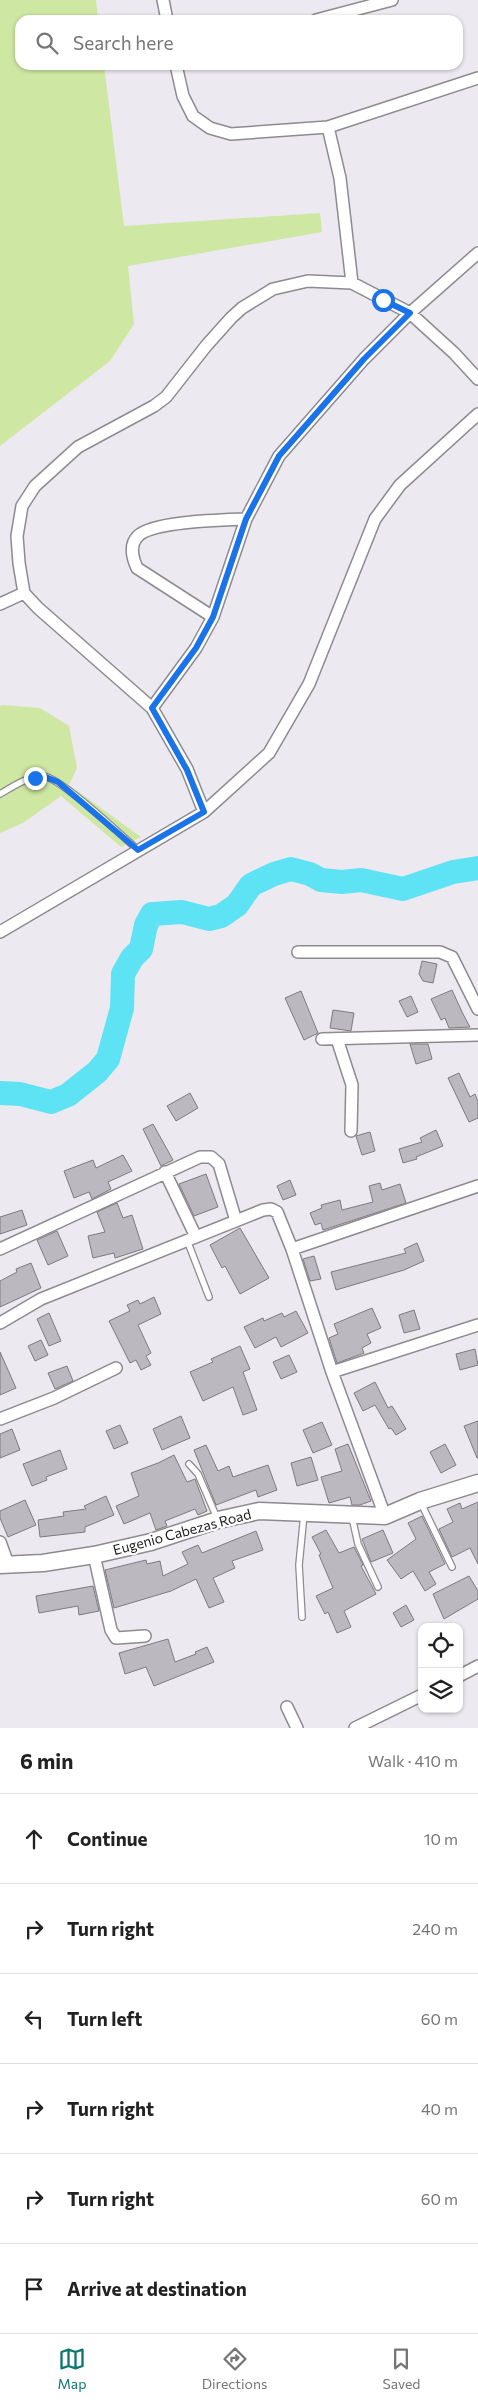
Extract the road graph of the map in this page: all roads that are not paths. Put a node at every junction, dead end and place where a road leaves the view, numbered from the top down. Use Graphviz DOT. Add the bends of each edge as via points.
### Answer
graph roads {
  1 [pos="163,0"];
  2 [pos="392,0"];
  3 [pos="166,15"];
  4 [pos="335,15"];
  5 [pos="177,70"];
  6 [pos="478,78"];
  7 [pos="328,127"];
  8 [pos="478,253"];
  9 [pos="352,283"];
  10 [pos="410,313"];
  11 [pos="478,380"];
  12 [pos="478,414"];
  13 [pos="246,519"];
  14 [pos="24,593"];
  15 [pos="0,604"];
  16 [pos="213,617"];
  17 [pos="152,708"];
  18 [pos="0,794"];
  19 [pos="204,812"];
  20 [pos="138,850"];
  21 [pos="0,932"];
  22 [pos="298,952"];
  23 [pos="478,1009"];
  24 [pos="478,1035"];
  25 [pos="337,1038"];
  26 [pos="322,1039"];
  27 [pos="351,1131"];
  28 [pos="165,1172"];
  29 [pos="478,1186"];
  30 [pos="236,1221"];
  31 [pos="191,1238"];
  32 [pos="0,1248"];
  33 [pos="292,1249"];
  34 [pos="209,1297"];
  35 [pos="0,1323"];
  36 [pos="478,1326"];
  37 [pos="116,1368"];
  38 [pos="332,1372"];
  39 [pos="0,1419"];
  40 [pos="189,1464"];
  41 [pos="478,1483"];
  42 [pos="420,1501"];
  43 [pos="304,1512"];
  44 [pos="351,1514"];
  45 [pos="385,1516"];
  46 [pos="218,1520"];
  47 [pos="0,1542"];
  48 [pos="94,1555"];
  49 [pos="4,1564"];
  50 [pos="452,1567"];
  51 [pos="378,1587"];
  52 [pos="302,1618"];
  53 [pos="145,1636"];
  54 [pos="478,1666"];
  55 [pos="463,1674"];
  56 [pos="418,1696"];
  57 [pos="287,1707"];
  58 [pos="297,1728"];
  59 [pos="355,1728"];
  1 -- 3 [label="street"];
  2 -- 4 [label="street"];
  5 -- 7 [label="street" via="183,96 193,116 210,128 231,134 249,134"];
  6 -- 7 [label="street"];
  7 -- 9 [label="street" via="340,178"];
  8 -- 10 [label="street"];
  9 -- 10 [label="street"];
  9 -- 14 [label="street" via="308,281 273,289 242,308 218,330 166,397 78,447 50,470 22,506 17,536"];
  10 -- 11 [label="street"];
  10 -- 13 [label="street" via="364,359 279,456"];
  12 -- 19 [label="street" via="400,485 375,519 309,684 269,753"];
  13 -- 16 [label="street"];
  13 -- 16 [label="street" via="167,525 139,535 133,544 132,557 137,568"];
  14 -- 15 [label="street"];
  14 -- 17 [label="street"];
  16 -- 17 [label="street" via="196,648"];
  17 -- 19 [label="street" via="187,770"];
  18 -- 20 [label="lane" via="35,778 50,778"];
  19 -- 20 [label="street"];
  20 -- 21 [label="street"];
  22 -- 23 [label="street" via="440,952 452,957"];
  24 -- 25 [label="street"];
  25 -- 26 [label="street"];
  25 -- 27 [label="street" via="352,1085"];
  28 -- 30 [label="street" via="200,1157 216,1160"];
  28 -- 31 [label="street"];
  28 -- 32 [label="street"];
  29 -- 33 [label="street"];
  30 -- 31 [label="street"];
  30 -- 33 [label="street" via="263,1210 274,1210"];
  31 -- 34 [label="lane"];
  31 -- 35 [label="street" via="41,1299"];
  33 -- 38 [label="street"];
  36 -- 38 [label="street"];
  37 -- 39 [label="street" via="54,1398"];
  38 -- 45 [label="street"];
  40 -- 46 [label="lane" via="198,1474"];
  41 -- 42 [label="street, Eugenio Cabezas Road"];
  42 -- 45 [label="street, Eugenio Cabezas Road"];
  42 -- 50 [label="lane"];
  43 -- 44 [label="street, Eugenio Cabezas Road"];
  43 -- 46 [label="street, Eugenio Cabezas Road" via="259,1510"];
  43 -- 52 [label="lane" via="299,1565"];
  44 -- 45 [label="street, Eugenio Cabezas Road"];
  44 -- 51 [label="lane" via="358,1544"];
  46 -- 48 [label="street, Eugenio Cabezas Road" via="151,1542"];
  47 -- 49 [label="street"];
  48 -- 49 [label="street, Eugenio Cabezas Road" via="43,1563"];
  48 -- 53 [label="street" via="111,1630 116,1638"];
  54 -- 55 [label="street"];
  56 -- 59 [label="street"];
  57 -- 58 [label="street"];
}
